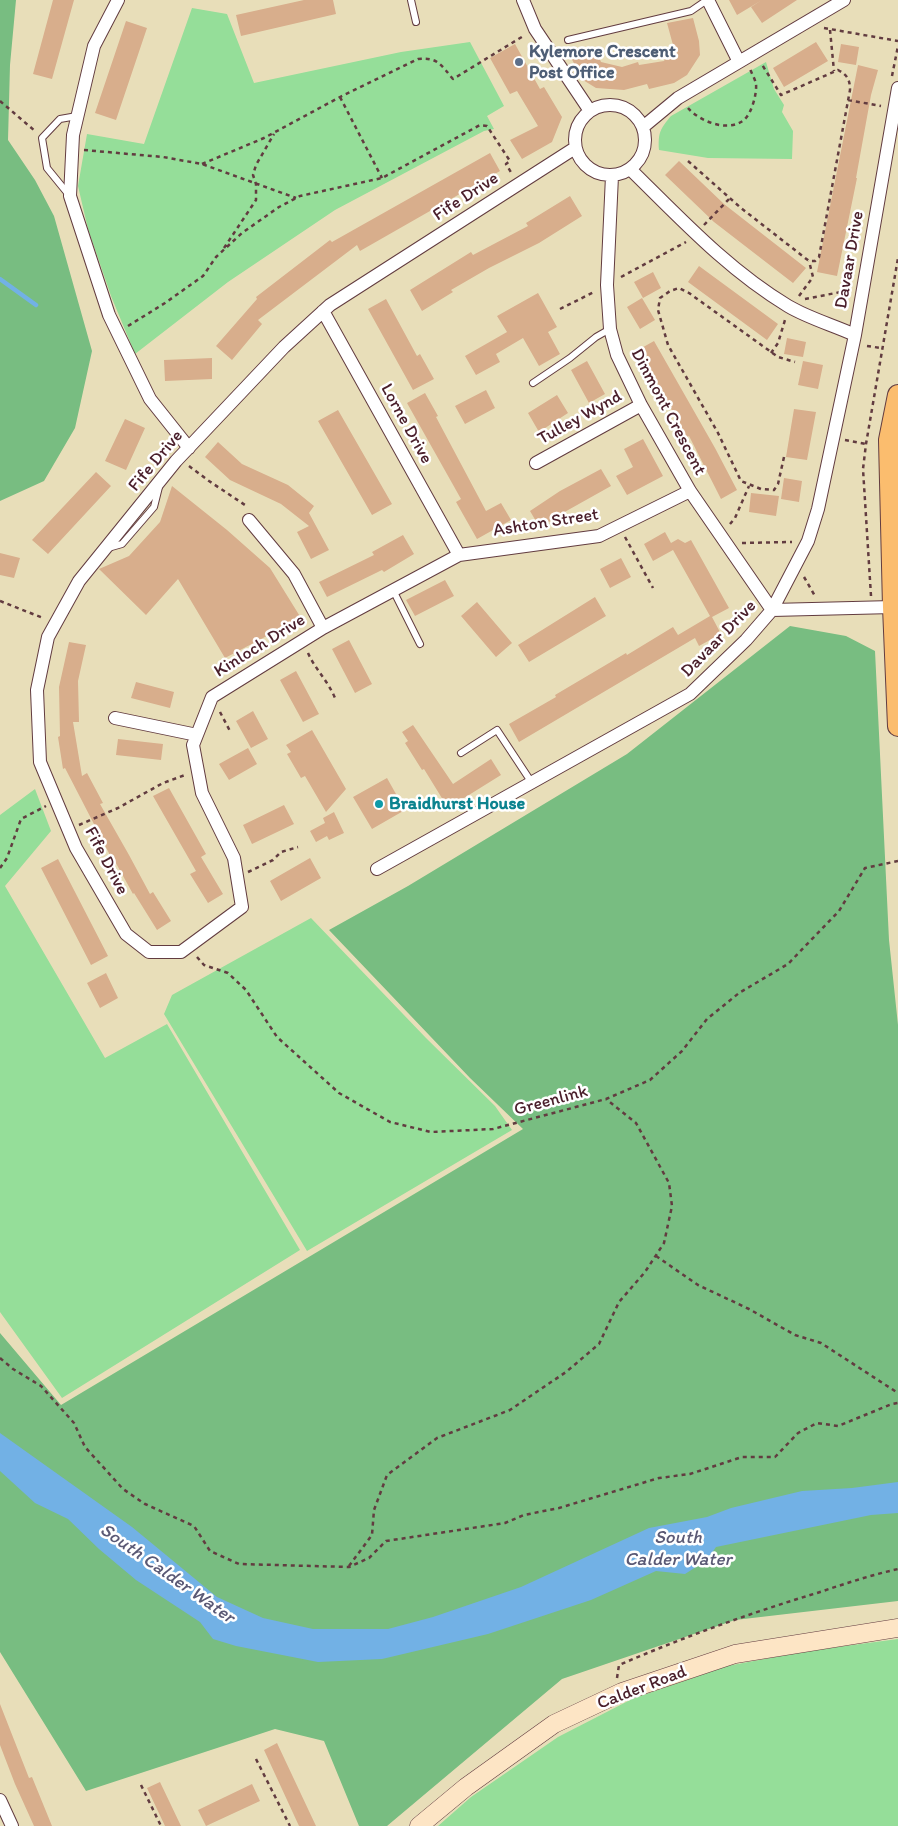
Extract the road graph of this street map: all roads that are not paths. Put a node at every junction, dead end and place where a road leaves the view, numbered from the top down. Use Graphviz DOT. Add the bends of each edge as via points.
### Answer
graph roads {
  1 [pos="118,0"];
  2 [pos="411,0"];
  3 [pos="523,0"];
  4 [pos="708,0"];
  5 [pos="844,0"];
  6 [pos="416,22"];
  7 [pos="568,40"];
  8 [pos="746,58"];
  9 [pos="898,88"];
  10 [pos="590,111"];
  11 [pos="78,116"];
  12 [pos="643,127"];
  13 [pos="575,148"];
  14 [pos="631,170"];
  15 [pos="612,176"];
  16 [pos="70,196"];
  17 [pos="323,311"];
  18 [pos="610,329"];
  19 [pos="855,335"];
  20 [pos="533,383"];
  21 [pos="898,395"];
  22 [pos="641,405"];
  23 [pos="894,440"];
  24 [pos="189,448"];
  25 [pos="536,463"];
  26 [pos="690,491"];
  27 [pos="249,520"];
  28 [pos="459,555"];
  29 [pos="392,590"];
  30 [pos="893,607"];
  31 [pos="772,610"];
  32 [pos="324,628"];
  33 [pos="420,644"];
  34 [pos="898,686"];
  35 [pos="115,718"];
  36 [pos="898,726"];
  37 [pos="196,735"];
  38 [pos="461,753"];
  39 [pos="532,783"];
  40 [pos="378,869"];
  41 [pos="126,934"];
  42 [pos="898,1628"];
  43 [pos="0,1800"];
  44 [pos="12,1826"];
  45 [pos="420,1826"];
  1 -- 11 [label="street" via="94,46"];
  2 -- 6 [label="lane"];
  3 -- 10 [label="street" via="535,29"];
  4 -- 7 [label="lane" via="691,11"];
  4 -- 8 [label="street"];
  5 -- 8 [label="street"];
  8 -- 12 [label="street" via="678,98"];
  9 -- 19 [label="street, Davaar Drive"];
  10 -- 12 [label="street" via="601,106 621,106 632,112"];
  10 -- 13 [label="street" via="578,124"];
  11 -- 16 [label="street" via="73,135"];
  11 -- 16 [label="lane" via="60,119 42,138 47,168"];
  12 -- 14 [label="street" via="645,146 641,158"];
  13 -- 15 [label="street" via="587,168"];
  13 -- 17 [label="street, Fife Drive"];
  14 -- 15 [label="street"];
  14 -- 19 [label="street" via="729,264 789,307"];
  15 -- 18 [label="street, Dinmont Crescent" via="606,285"];
  16 -- 24 [label="street" via="117,332 150,399"];
  17 -- 24 [label="street, Fife Drive" via="284,347"];
  17 -- 28 [label="street, Lorne Drive"];
  18 -- 20 [label="lane"];
  18 -- 22 [label="street, Dinmont Crescent" via="617,355"];
  19 -- 31 [label="street, Davaar Drive" via="818,509 808,541"];
  21 -- 23 [label="main road"];
  22 -- 25 [label="street, Tulley Wynd"];
  22 -- 26 [label="street, Dinmont Crescent"];
  23 -- 30 [label="main road"];
  24 -- 41 [label="street, Fife Drive" via="79,581 48,637 37,690 40,762 76,848"];
  26 -- 28 [label="street, Ashton Street" via="599,536"];
  26 -- 31 [label="street, Dinmont Crescent"];
  27 -- 32 [label="street" via="294,574"];
  28 -- 29 [label="street, Kinloch Drive"];
  29 -- 32 [label="street, Kinloch Drive"];
  29 -- 33 [label="lane"];
  30 -- 31 [label="street"];
  30 -- 34 [label="main road"];
  31 -- 39 [label="street, Davaar Drive" via="690,694"];
  32 -- 37 [label="street, Kinloch Drive" via="212,696"];
  34 -- 36 [label="main road"];
  35 -- 37 [label="street"];
  37 -- 41 [label="street, Kinloch Drive" via="193,745 202,793 234,858 242,907 181,952 150,952"];
  38 -- 39 [label="lane" via="497,730"];
  39 -- 40 [label="street, Davaar Drive"];
  42 -- 45 [label="street, Calder Road" via="735,1654 622,1692 554,1724"];
  43 -- 44 [label="street"];
}
